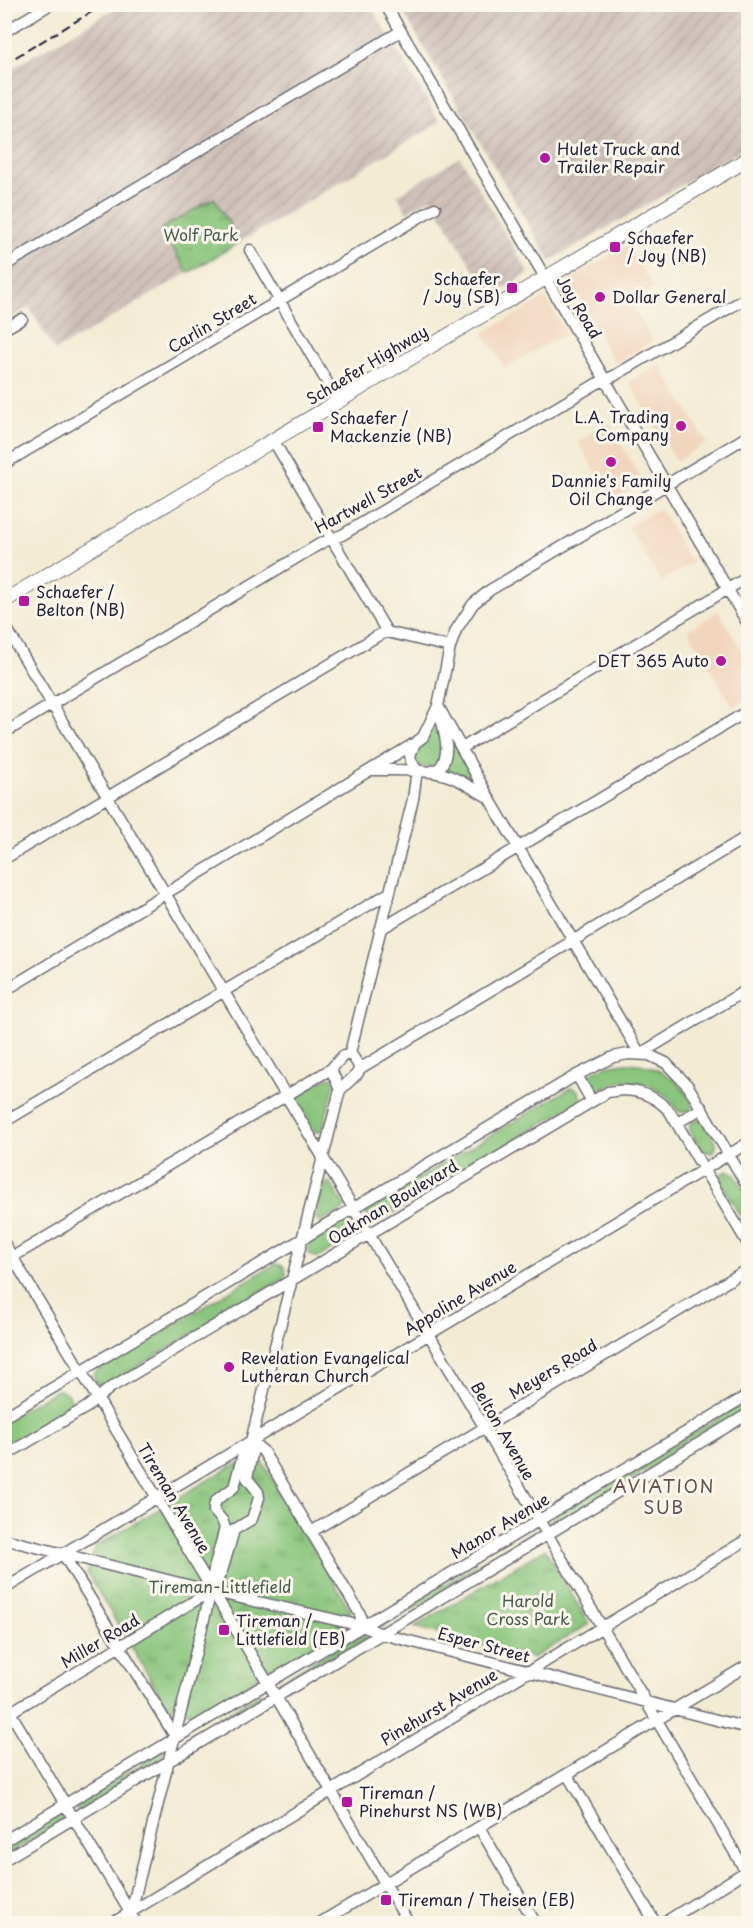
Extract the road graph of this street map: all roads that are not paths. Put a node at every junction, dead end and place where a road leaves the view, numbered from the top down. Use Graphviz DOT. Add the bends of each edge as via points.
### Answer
graph roads {
  1 [pos="51,4"];
  2 [pos="385,4"];
  3 [pos="401,31"];
  4 [pos="4,32"];
  5 [pos="748,159"];
  6 [pos="435,208"];
  7 [pos="250,250"];
  8 [pos="4,266"];
  9 [pos="545,278"];
  10 [pos="748,297"];
  11 [pos="279,300"];
  12 [pos="22,319"];
  13 [pos="4,329"];
  14 [pos="605,380"];
  15 [pos="338,401"];
  16 [pos="748,436"];
  17 [pos="273,440"];
  18 [pos="4,464"];
  19 [pos="666,484"];
  20 [pos="332,539"];
  21 [pos="748,577"];
  22 [pos="728,589"];
  23 [pos="4,601"];
  24 [pos="4,624"];
  25 [pos="748,624"];
  26 [pos="387,632"];
  27 [pos="450,647"];
  28 [pos="52,704"];
  29 [pos="438,706"];
  30 [pos="748,711"];
  31 [pos="4,733"];
  32 [pos="415,743"];
  33 [pos="462,748"];
  34 [pos="373,770"];
  35 [pos="417,770"];
  36 [pos="428,772"];
  37 [pos="108,797"];
  38 [pos="489,798"];
  39 [pos="413,799"];
  40 [pos="748,836"];
  41 [pos="518,847"];
  42 [pos="4,859"];
  43 [pos="389,893"];
  44 [pos="165,894"];
  45 [pos="379,930"];
  46 [pos="573,941"];
  47 [pos="748,989"];
  48 [pos="4,991"];
  49 [pos="223,992"];
  50 [pos="350,1053"];
  51 [pos="640,1054"];
  52 [pos="362,1067"];
  53 [pos="331,1069"];
  54 [pos="577,1075"];
  55 [pos="340,1090"];
  56 [pos="285,1095"];
  57 [pos="591,1100"];
  58 [pos="702,1108"];
  59 [pos="4,1122"];
  60 [pos="677,1123"];
  61 [pos="748,1143"];
  62 [pos="729,1154"];
  63 [pos="322,1158"];
  64 [pos="704,1169"];
  65 [pos="748,1187"];
  66 [pos="353,1209"];
  67 [pos="369,1234"];
  68 [pos="300,1241"];
  69 [pos="4,1243"];
  70 [pos="748,1244"];
  71 [pos="9,1260"];
  72 [pos="748,1269"];
  73 [pos="290,1281"];
  74 [pos="429,1335"];
  75 [pos="81,1373"];
  76 [pos="748,1395"];
  77 [pos="97,1399"];
  78 [pos="748,1414"];
  79 [pos="4,1417"];
  80 [pos="484,1428"];
  81 [pos="251,1441"];
  82 [pos="4,1456"];
  83 [pos="156,1498"];
  84 [pos="539,1520"];
  85 [pos="311,1532"];
  86 [pos="547,1535"];
  87 [pos="4,1539"];
  88 [pos="748,1539"];
  89 [pos="63,1554"];
  90 [pos="4,1589"];
  91 [pos="212,1591"];
  92 [pos="362,1626"];
  93 [pos="602,1627"];
  94 [pos="382,1634"];
  95 [pos="119,1647"];
  96 [pos="748,1665"];
  97 [pos="528,1672"];
  98 [pos="268,1683"];
  99 [pos="276,1697"];
  100 [pos="4,1702"];
  101 [pos="646,1702"];
  102 [pos="675,1709"];
  103 [pos="8,1714"];
  104 [pos="657,1720"];
  105 [pos="748,1728"];
  106 [pos="176,1738"];
  107 [pos="170,1761"];
  108 [pos="567,1774"];
  109 [pos="331,1790"];
  110 [pos="65,1805"];
  111 [pos="74,1818"];
  112 [pos="479,1827"];
  113 [pos="4,1841"];
  114 [pos="4,1860"];
  115 [pos="748,1872"];
  116 [pos="385,1883"];
  117 [pos="129,1918"];
  118 [pos="111,1923"];
  119 [pos="136,1923"];
  120 [pos="318,1923"];
  121 [pos="409,1923"];
  122 [pos="536,1923"];
  123 [pos="656,1923"];
  124 [pos="662,1923"];
  1 -- 4 [label="street"];
  2 -- 3 [label="street, Joy Road"];
  3 -- 8 [label="street"];
  3 -- 9 [label="street, Joy Road"];
  5 -- 9 [label="main road, Schaefer Highway"];
  6 -- 11 [label="street, Carlin Street"];
  7 -- 11 [label="street"];
  9 -- 14 [label="street, Joy Road"];
  9 -- 15 [label="main road, Schaefer Highway"];
  10 -- 14 [label="street, Hartwell Street"];
  11 -- 15 [label="street"];
  11 -- 18 [label="street, Carlin Street"];
  12 -- 13 [label="street"];
  14 -- 19 [label="street, Joy Road"];
  14 -- 20 [label="street, Hartwell Street"];
  15 -- 17 [label="main road, Schaefer Highway"];
  16 -- 19 [label="street"];
  17 -- 20 [label="street"];
  17 -- 23 [label="main road, Schaefer Highway"];
  19 -- 22 [label="street, Joy Road"];
  19 -- 27 [label="street" via="490,590 463,616"];
  20 -- 26 [label="street"];
  20 -- 28 [label="street, Hartwell Street"];
  21 -- 22 [label="street"];
  22 -- 25 [label="street, Joy Road"];
  22 -- 33 [label="street"];
  24 -- 28 [label="street"];
  26 -- 27 [label="street"];
  26 -- 37 [label="street"];
  27 -- 29 [label="street"];
  28 -- 31 [label="street, Hartwell Street"];
  28 -- 37 [label="street"];
  29 -- 32 [label="street" via="423,737"];
  29 -- 33 [label="street"];
  29 -- 36 [label="street" via="446,756 440,768"];
  30 -- 41 [label="street"];
  32 -- 34 [label="street"];
  32 -- 35 [label="street" via="410,755"];
  33 -- 38 [label="street"];
  34 -- 35 [label="street"];
  34 -- 44 [label="street"];
  35 -- 36 [label="street"];
  35 -- 39 [label="street"];
  36 -- 38 [label="street" via="449,776"];
  36 -- 39 [label="street"];
  37 -- 42 [label="street"];
  37 -- 44 [label="street"];
  38 -- 41 [label="street"];
  39 -- 43 [label="street"];
  40 -- 46 [label="street"];
  41 -- 45 [label="street"];
  41 -- 46 [label="street"];
  43 -- 45 [label="street"];
  43 -- 49 [label="street"];
  44 -- 48 [label="street"];
  44 -- 49 [label="street"];
  45 -- 50 [label="street"];
  46 -- 51 [label="street"];
  46 -- 52 [label="street"];
  47 -- 51 [label="street"];
  49 -- 56 [label="street"];
  49 -- 59 [label="street"];
  50 -- 52 [label="street"];
  50 -- 53 [label="street"];
  51 -- 54 [label="street, Oakman Boulevard" via="614,1057"];
  51 -- 58 [label="street" via="673,1068"];
  52 -- 55 [label="street"];
  53 -- 55 [label="street"];
  53 -- 56 [label="street"];
  54 -- 57 [label="street"];
  54 -- 66 [label="street, Oakman Boulevard"];
  55 -- 63 [label="street"];
  56 -- 63 [label="street, Belton Avenue"];
  56 -- 71 [label="street"];
  57 -- 60 [label="street, Oakman Boulevard" via="614,1090 641,1092 663,1104"];
  57 -- 67 [label="street, Oakman Boulevard"];
  58 -- 60 [label="street"];
  58 -- 62 [label="street"];
  60 -- 64 [label="street, Oakman Boulevard"];
  61 -- 62 [label="street, Appoline Avenue"];
  62 -- 64 [label="street, Appoline Avenue"];
  62 -- 65 [label="street"];
  63 -- 66 [label="street, Belton Avenue"];
  63 -- 68 [label="street"];
  64 -- 70 [label="street, Oakman Boulevard"];
  64 -- 74 [label="street, Appoline Avenue"];
  66 -- 67 [label="street, Belton Avenue"];
  66 -- 68 [label="street, Oakman Boulevard"];
  67 -- 73 [label="street, Oakman Boulevard"];
  67 -- 74 [label="street, Belton Avenue"];
  68 -- 73 [label="street"];
  68 -- 75 [label="street, Oakman Boulevard"];
  69 -- 71 [label="street, Tireman Avenue"];
  71 -- 75 [label="street, Tireman Avenue"];
  72 -- 80 [label="street, Meyers Road"];
  73 -- 77 [label="street, Oakman Boulevard"];
  73 -- 81 [label="street"];
  74 -- 80 [label="street, Belton Avenue"];
  74 -- 81 [label="street, Appoline Avenue"];
  75 -- 77 [label="street, Tireman Avenue"];
  75 -- 79 [label="street, Oakman Boulevard"];
  76 -- 84 [label="street, Manor Avenue"];
  77 -- 82 [label="street, Oakman Boulevard"];
  77 -- 83 [label="street, Tireman Avenue"];
  78 -- 86 [label="street, Manor Avenue"];
  80 -- 84 [label="street, Belton Avenue"];
  80 -- 85 [label="street, Meyers Road"];
  81 -- 83 [label="street, Appoline Avenue"];
  81 -- 85 [label="street" via="263,1451"];
  81 -- 91 [label="street" via="234,1487 214,1504 225,1528"];
  81 -- 91 [label="street" via="248,1478 259,1498 252,1519 234,1530"];
  83 -- 89 [label="street, Appoline Avenue"];
  83 -- 91 [label="street, Tireman Avenue"];
  84 -- 86 [label="street, Belton Avenue"];
  84 -- 92 [label="street, Manor Avenue"];
  85 -- 92 [label="street" via="360,1614"];
  86 -- 93 [label="street, Belton Avenue"];
  86 -- 94 [label="street, Manor Avenue"];
  87 -- 89 [label="street, Esper Street"];
  88 -- 93 [label="street, Pinehurst Avenue"];
  89 -- 90 [label="street, Appoline Avenue"];
  89 -- 91 [label="street, Esper Street"];
  89 -- 95 [label="street"];
  91 -- 92 [label="street, Esper Street"];
  91 -- 95 [label="street, Miller Road"];
  91 -- 98 [label="street, Tireman Avenue"];
  91 -- 106 [label="street"];
  92 -- 94 [label="street, Esper Street"];
  92 -- 98 [label="street, Manor Avenue"];
  93 -- 97 [label="street, Pinehurst Avenue"];
  93 -- 101 [label="street, Belton Avenue"];
  94 -- 97 [label="street, Esper Street"];
  94 -- 99 [label="street, Manor Avenue"];
  95 -- 103 [label="street, Miller Road"];
  95 -- 106 [label="street"];
  96 -- 102 [label="street"];
  97 -- 101 [label="street, Esper Street"];
  97 -- 109 [label="street, Pinehurst Avenue"];
  98 -- 99 [label="street, Tireman Avenue"];
  98 -- 106 [label="street, Manor Avenue"];
  99 -- 107 [label="street, Manor Avenue"];
  99 -- 109 [label="street, Tireman Avenue"];
  100 -- 103 [label="street"];
  101 -- 102 [label="street, Esper Street"];
  101 -- 104 [label="street, Belton Avenue"];
  102 -- 104 [label="street"];
  102 -- 105 [label="street, Esper Street"];
  103 -- 110 [label="street"];
  104 -- 108 [label="street"];
  104 -- 115 [label="street, Belton Avenue"];
  106 -- 107 [label="street"];
  106 -- 110 [label="street, Manor Avenue"];
  107 -- 111 [label="street, Manor Avenue"];
  107 -- 117 [label="street"];
  108 -- 112 [label="street"];
  108 -- 123 [label="street"];
  109 -- 116 [label="street, Tireman Avenue"];
  109 -- 117 [label="street, Pinehurst Avenue"];
  110 -- 111 [label="street"];
  110 -- 113 [label="street, Manor Avenue"];
  111 -- 114 [label="street, Manor Avenue"];
  111 -- 117 [label="street"];
  112 -- 116 [label="street"];
  112 -- 122 [label="street"];
  115 -- 124 [label="street"];
  116 -- 120 [label="street"];
  116 -- 121 [label="street, Tireman Avenue"];
  117 -- 118 [label="street, Pinehurst Avenue"];
  117 -- 119 [label="street"];
}
